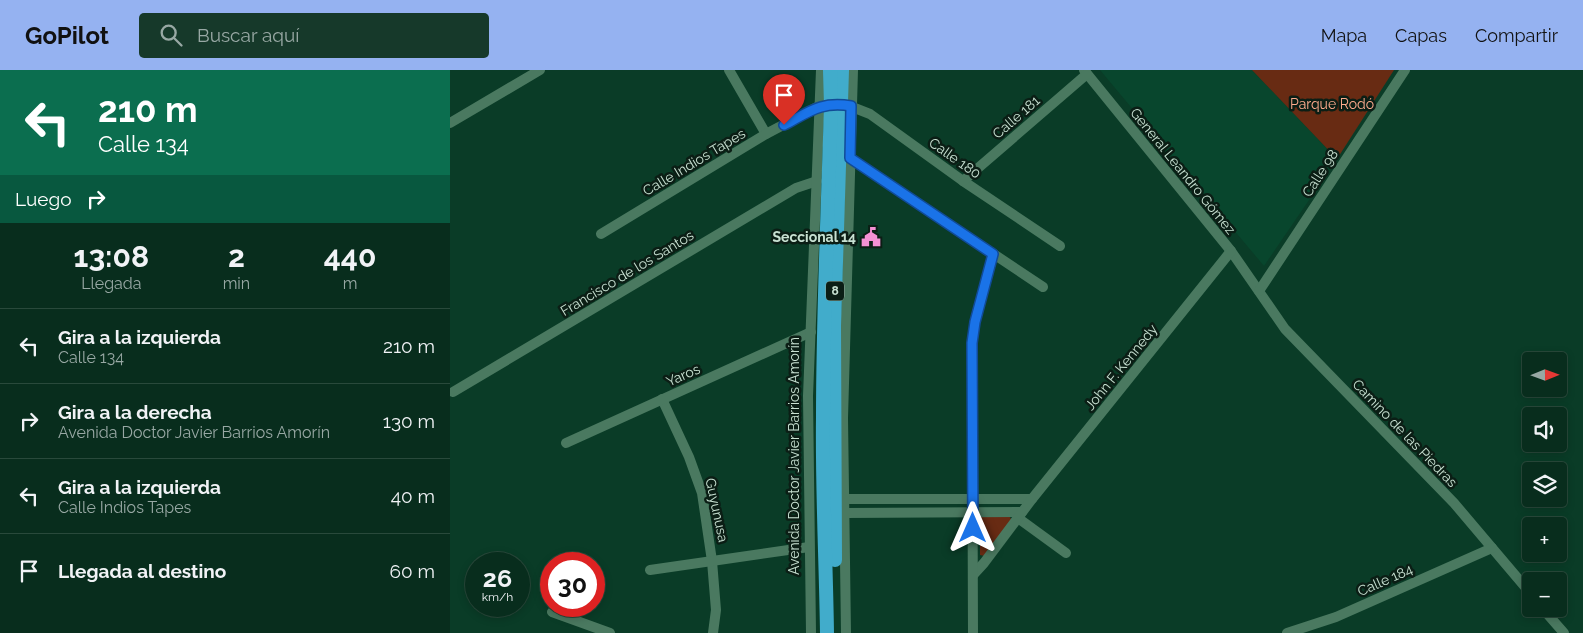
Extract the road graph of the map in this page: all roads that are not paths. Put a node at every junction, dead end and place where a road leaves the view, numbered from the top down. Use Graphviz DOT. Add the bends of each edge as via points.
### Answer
graph roads {
  1 [pos="540,70"];
  2 [pos="729,70"];
  3 [pos="821,70"];
  4 [pos="830,70"];
  5 [pos="842,70"];
  6 [pos="853,70"];
  7 [pos="1405,70"];
  8 [pos="1085,72"];
  9 [pos="836,105"];
  10 [pos="450,123"];
  11 [pos="766,134"];
  12 [pos="850,158"];
  13 [pos="817,181"];
  14 [pos="963,181"];
  15 [pos="601,234"];
  16 [pos="1060,246"];
  17 [pos="1231,251"];
  18 [pos="993,254"];
  19 [pos="1043,287"];
  20 [pos="1259,291"];
  21 [pos="811,332"];
  22 [pos="453,392"];
  23 [pos="662,399"];
  24 [pos="566,443"];
  25 [pos="972,499"];
  26 [pos="1032,500"];
  27 [pos="837,506"];
  28 [pos="973,512"];
  29 [pos="1020,515"];
  30 [pos="809,547"];
  31 [pos="1492,548"];
  32 [pos="1066,553"];
  33 [pos="712,561"];
  34 [pos="650,570"];
  35 [pos="973,575"];
  36 [pos="1522,583"];
  37 [pos="562,617"];
  38 [pos="1550,617"];
  39 [pos="587,629"];
  40 [pos="610,633"];
  41 [pos="713,633"];
  42 [pos="811,633"];
  43 [pos="827,633"];
  44 [pos="836,633"];
  45 [pos="846,633"];
  46 [pos="973,633"];
  47 [pos="1287,633"];
  48 [pos="1564,633"];
  1 -- 10 [label="street"];
  2 -- 11 [label="street"];
  3 -- 9 [label="street, Avenida Doctor Javier Barrios Amorín"];
  4 -- 9 [label="highway, Avenida Doctor Javier Barrios Amorín / 8"];
  5 -- 9 [label="highway, Avenida Doctor Javier Barrios Amorín / 8"];
  6 -- 9 [label="street, Avenida Doctor Javier Barrios Amorín"];
  7 -- 20 [label="street, Calle 98"];
  8 -- 14 [label="street, Calle 181"];
  8 -- 17 [label="street, General Leandro Gómez"];
  9 -- 11 [label="street, Calle Indios Tapes"];
  9 -- 12 [label="street, Avenida Doctor Javier Barrios Amorín"];
  9 -- 13 [label="street, Avenida Doctor Javier Barrios Amorín"];
  9 -- 14 [label="street, Calle 180" via="870,114"];
  9 -- 27 [label="highway, Avenida Doctor Javier Barrios Amorín / 8" via="834,326"];
  11 -- 15 [label="street, Calle Indios Tapes"];
  12 -- 18 [label="street"];
  12 -- 27 [label="street, Avenida Doctor Javier Barrios Amorín" via="844,398"];
  13 -- 21 [label="street, Avenida Doctor Javier Barrios Amorín"];
  13 -- 22 [label="street, Francisco de los Santos" via="796,188"];
  14 -- 16 [label="street, Calle 180"];
  17 -- 20 [label="street, General Leandro Gómez"];
  17 -- 26 [label="street, John F. Kennedy"];
  18 -- 19 [label="street"];
  18 -- 25 [label="street" via="972,343"];
  20 -- 31 [label="street, Camino de las Piedras" via="1299,345 1454,503"];
  21 -- 23 [label="street, Yaros"];
  21 -- 30 [label="street, Avenida Doctor Javier Barrios Amorín"];
  23 -- 24 [label="street, Yaros"];
  23 -- 33 [label="street, Guyunusa" via="689,456 702,494"];
  25 -- 26 [label="street"];
  25 -- 27 [label="street"];
  25 -- 28 [label="street"];
  26 -- 29 [label="street, John F. Kennedy"];
  27 -- 28 [label="street"];
  27 -- 43 [label="highway, Avenida Doctor Javier Barrios Amorín / 8" via="826,553"];
  27 -- 44 [label="highway, Avenida Doctor Javier Barrios Amorín / 8"];
  27 -- 45 [label="street, Avenida Doctor Javier Barrios Amorín"];
  28 -- 29 [label="street"];
  28 -- 35 [label="street"];
  29 -- 32 [label="street"];
  29 -- 35 [label="street, John F. Kennedy"];
  30 -- 33 [label="street"];
  30 -- 42 [label="street, Avenida Doctor Javier Barrios Amorín"];
  31 -- 36 [label="street, Camino de las Piedras"];
  31 -- 47 [label="street, Calle 184" via="1336,617"];
  33 -- 34 [label="street"];
  33 -- 41 [label="street, Guyunusa" via="716,610"];
  35 -- 46 [label="street"];
  37 -- 39 [label="street"];
  38 -- 48 [label="street"];
  39 -- 40 [label="street"];
}
